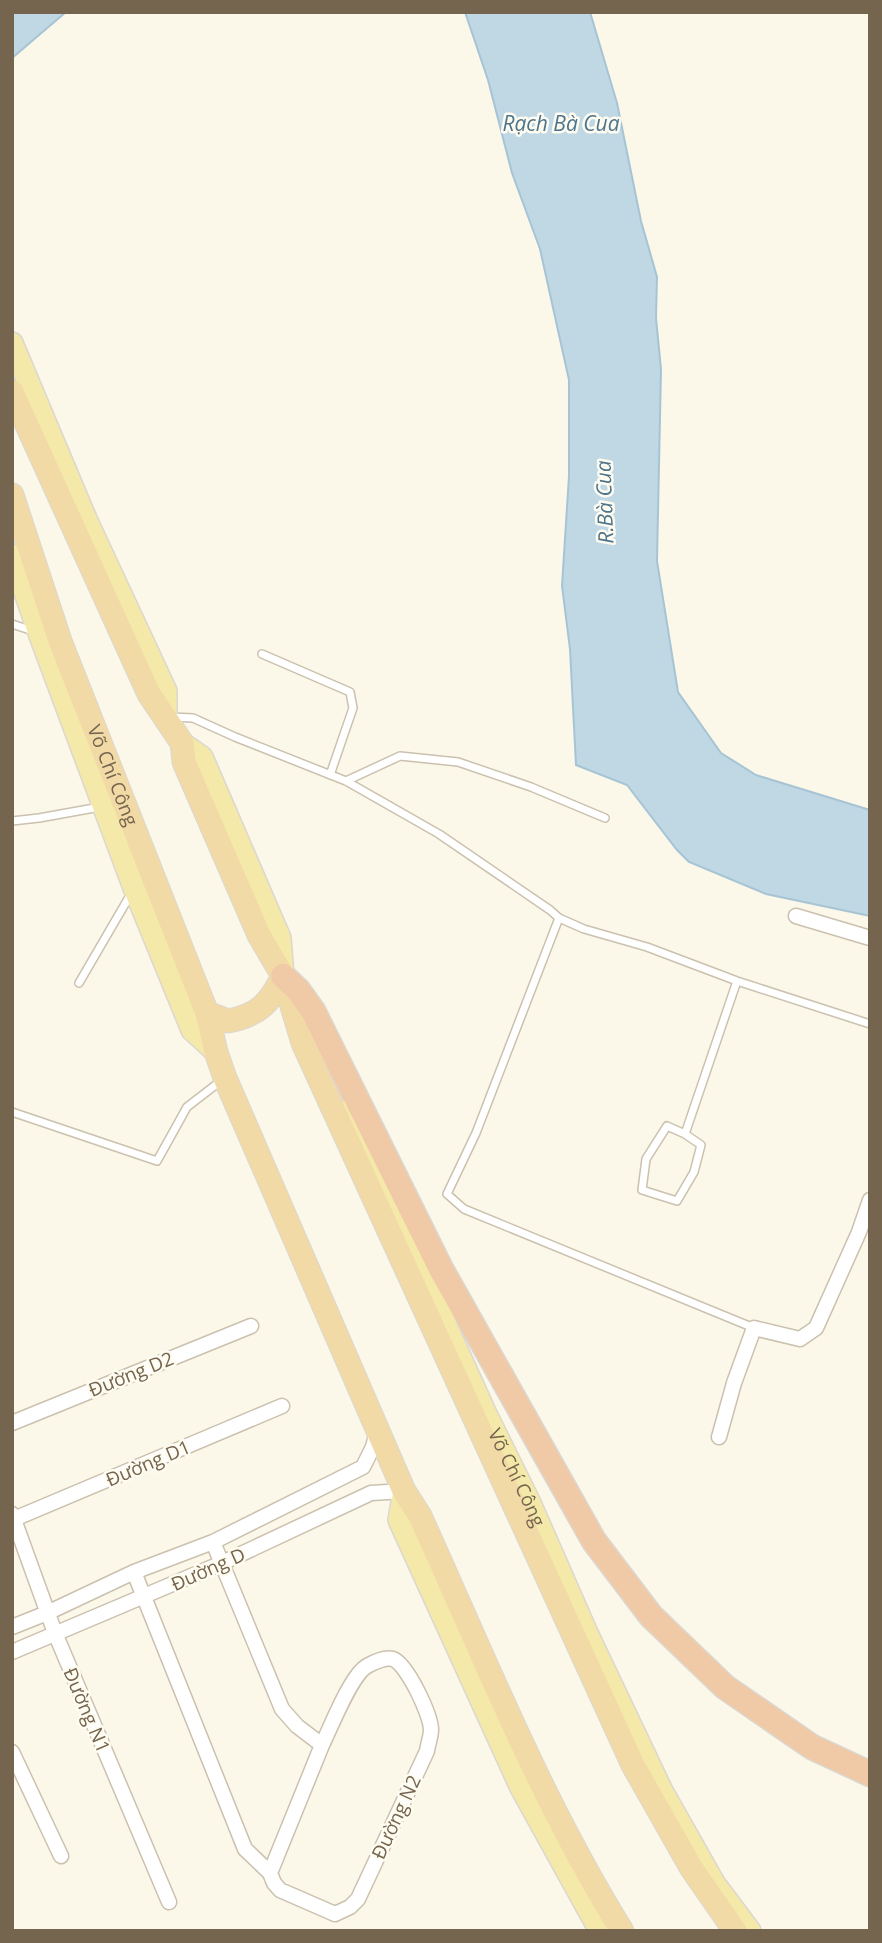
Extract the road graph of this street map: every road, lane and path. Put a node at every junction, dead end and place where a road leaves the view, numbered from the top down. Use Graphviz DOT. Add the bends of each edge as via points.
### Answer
graph roads {
  1 [pos="12,343"];
  2 [pos="12,392"];
  3 [pos="12,495"];
  4 [pos="12,555"];
  5 [pos="12,624"];
  6 [pos="50,637"];
  7 [pos="262,654"];
  8 [pos="166,717"];
  9 [pos="330,775"];
  10 [pos="345,781"];
  11 [pos="114,804"];
  12 [pos="605,817"];
  13 [pos="12,821"];
  14 [pos="144,884"];
  15 [pos="796,916"];
  16 [pos="559,918"];
  17 [pos="870,938"];
  18 [pos="283,976"];
  19 [pos="737,981"];
  20 [pos="79,983"];
  21 [pos="207,1013"];
  22 [pos="297,1020"];
  23 [pos="870,1024"];
  24 [pos="216,1052"];
  25 [pos="225,1078"];
  26 [pos="12,1112"];
  27 [pos="685,1134"];
  28 [pos="870,1200"];
  29 [pos="251,1326"];
  30 [pos="754,1328"];
  31 [pos="282,1406"];
  32 [pos="12,1423"];
  33 [pos="377,1431"];
  34 [pos="719,1437"];
  35 [pos="404,1491"];
  36 [pos="13,1517"];
  37 [pos="213,1542"];
  38 [pos="222,1563"];
  39 [pos="134,1572"];
  40 [pos="144,1596"];
  41 [pos="47,1613"];
  42 [pos="12,1627"];
  43 [pos="55,1633"];
  44 [pos="12,1652"];
  45 [pos="322,1745"];
  46 [pos="12,1752"];
  47 [pos="870,1774"];
  48 [pos="61,1856"];
  49 [pos="270,1873"];
  50 [pos="577,1873"];
  51 [pos="169,1902"];
  52 [pos="600,1931"];
  53 [pos="622,1931"];
  54 [pos="735,1931"];
  55 [pos="750,1931"];
  1 -- 8 [label="main road, Võ Chí Công" via="86,519 166,691"];
  2 -- 8 [label="highway, Võ Chí Công" via="149,694"];
  3 -- 6 [label="highway, Võ Chí Công"];
  4 -- 6 [label="main road, Võ Chí Công"];
  5 -- 6 [label="lane"];
  6 -- 11 [label="highway, Võ Chí Công"];
  7 -- 9 [label="lane" via="351,692 353,708"];
  8 -- 9 [label="lane" via="193,718"];
  8 -- 18 [label="highway, Võ Chí Công" via="182,743 184,762 258,935"];
  9 -- 10 [label="lane"];
  10 -- 12 [label="lane" via="400,755 458,762"];
  10 -- 16 [label="lane" via="439,834"];
  11 -- 13 [label="lane"];
  11 -- 14 [label="highway, Võ Chí Công"];
  14 -- 20 [label="lane"];
  14 -- 21 [label="highway, Võ Chí Công"];
  14 -- 24 [label="main road, Võ Chí Công" via="192,1030"];
  15 -- 17 [label="street"];
  16 -- 19 [label="lane"];
  16 -- 30 [label="lane" via="476,1133 447,1194 464,1209"];
  18 -- 21 [label="highway" via="266,1005 253,1013 228,1021"];
  18 -- 22 [label="highway, Võ Chí Công"];
  18 -- 47 [label="highway" via="313,1011 441,1269 594,1541 650,1616 726,1687 812,1747"];
  19 -- 23 [label="lane"];
  19 -- 27 [label="lane"];
  21 -- 24 [label="highway, Võ Chí Công"];
  22 -- 24 [label="highway" via="279,1016 256,1022 235,1033"];
  22 -- 54 [label="highway, Võ Chí Công" via="633,1765 692,1869"];
  22 -- 55 [label="main road, Võ Chí Công" via="317,1040 662,1791 714,1882"];
  24 -- 25 [label="highway, Võ Chí Công"];
  25 -- 26 [label="lane" via="187,1107 157,1161"];
  25 -- 33 [label="highway, Võ Chí Công"];
  27 -- 27 [label="lane" via="701,1145 694,1172 677,1201 642,1190 646,1159 667,1126"];
  28 -- 30 [label="street" via="816,1328 800,1339"];
  29 -- 32 [label="street, Đường D2"];
  30 -- 34 [label="street"];
  31 -- 36 [label="street, Đường D1"];
  33 -- 35 [label="highway, Võ Chí Công"];
  33 -- 37 [label="street, Đường D" via="363,1467"];
  35 -- 38 [label="street, Đường D" via="371,1493"];
  35 -- 50 [label="highway, Võ Chí Công" via="419,1516 530,1783"];
  36 -- 41 [label="street, Đường N1"];
  37 -- 38 [label="street"];
  37 -- 39 [label="street, Đường D"];
  38 -- 40 [label="street, Đường D"];
  38 -- 45 [label="street" via="282,1709"];
  39 -- 40 [label="street, Đường N2"];
  39 -- 41 [label="street, Đường D"];
  40 -- 43 [label="street, Đường D"];
  40 -- 49 [label="street, Đường N2" via="245,1849"];
  41 -- 42 [label="street, Đường D"];
  41 -- 43 [label="street, Đường N1"];
  43 -- 44 [label="street, Đường D"];
  43 -- 51 [label="street, Đường N1"];
  45 -- 49 [label="street"];
  45 -- 49 [label="street, Đường N2" via="365,1667 393,1659 403,1666 429,1717 431,1731 427,1751 358,1899 335,1914 280,1889"];
  46 -- 48 [label="street"];
  50 -- 52 [label="main road, Võ Chí Công"];
  50 -- 53 [label="highway, Võ Chí Công"];
}
